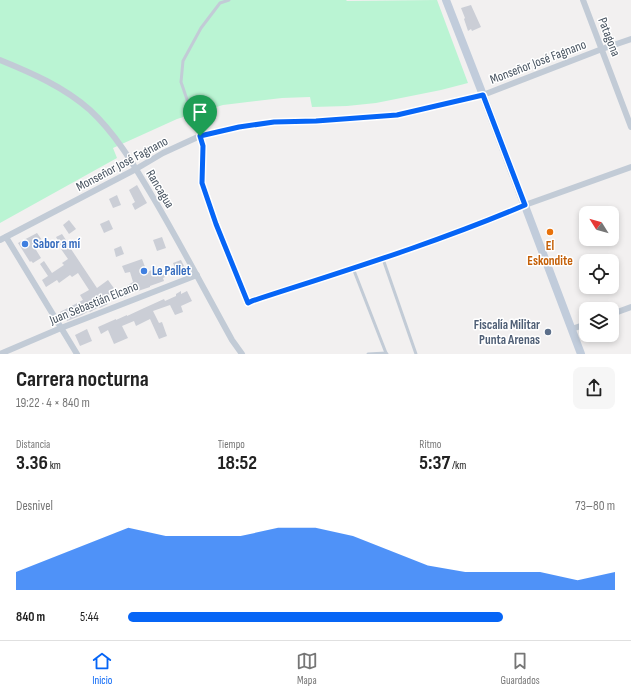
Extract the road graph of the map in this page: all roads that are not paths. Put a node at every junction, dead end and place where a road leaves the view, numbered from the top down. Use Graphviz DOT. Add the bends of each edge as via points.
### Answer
graph roads {
  1 [pos="229,0"];
  2 [pos="446,0"];
  3 [pos="583,0"];
  4 [pos="631,39"];
  5 [pos="602,49"];
  6 [pos="0,60"];
  7 [pos="483,95"];
  8 [pos="631,128"];
  9 [pos="200,136"];
  10 [pos="631,167"];
  11 [pos="136,169"];
  12 [pos="525,205"];
  13 [pos="3,239"];
  14 [pos="383,259"];
  15 [pos="353,268"];
  16 [pos="197,275"];
  17 [pos="631,307"];
  18 [pos="619,311"];
  19 [pos="579,326"];
  20 [pos="61,328"];
  21 [pos="572,329"];
  22 [pos="387,353"];
  23 [pos="0,354"];
  24 [pos="77,354"];
  25 [pos="242,354"];
  26 [pos="368,354"];
  27 [pos="416,354"];
  28 [pos="581,354"];
  1 -- 9 [label="lane" via="220,3 201,28 183,61 181,82"];
  2 -- 7 [label="street"];
  3 -- 5 [label="street, Patagona"];
  4 -- 5 [label="street, Monseñor José Fagnano"];
  5 -- 7 [label="street, Monseñor José Fagnano"];
  5 -- 8 [label="street, Patagona"];
  6 -- 11 [label="street, Rancagua" via="54,84 89,110 117,140"];
  7 -- 9 [label="street, Monseñor José Fagnano" via="397,115 274,122"];
  7 -- 12 [label="street"];
  9 -- 11 [label="street, Monseñor José Fagnano"];
  9 -- 15 [label="lane" via="203,146 202,183 248,303"];
  10 -- 12 [label="street"];
  11 -- 13 [label="street, Monseñor José Fagnano"];
  11 -- 16 [label="street, Rancagua"];
  12 -- 14 [label="lane"];
  12 -- 21 [label="street"];
  13 -- 20 [label="street"];
  14 -- 15 [label="lane"];
  14 -- 27 [label="lane"];
  15 -- 22 [label="lane"];
  16 -- 20 [label="street, Juan Sebastián Elcano"];
  16 -- 25 [label="street, Rancagua"];
  17 -- 18 [label="street"];
  19 -- 21 [label="street"];
  20 -- 23 [label="street, Juan Sebastián Elcano"];
  20 -- 24 [label="street"];
  21 -- 28 [label="street"];
  22 -- 26 [label="lane"];
}
